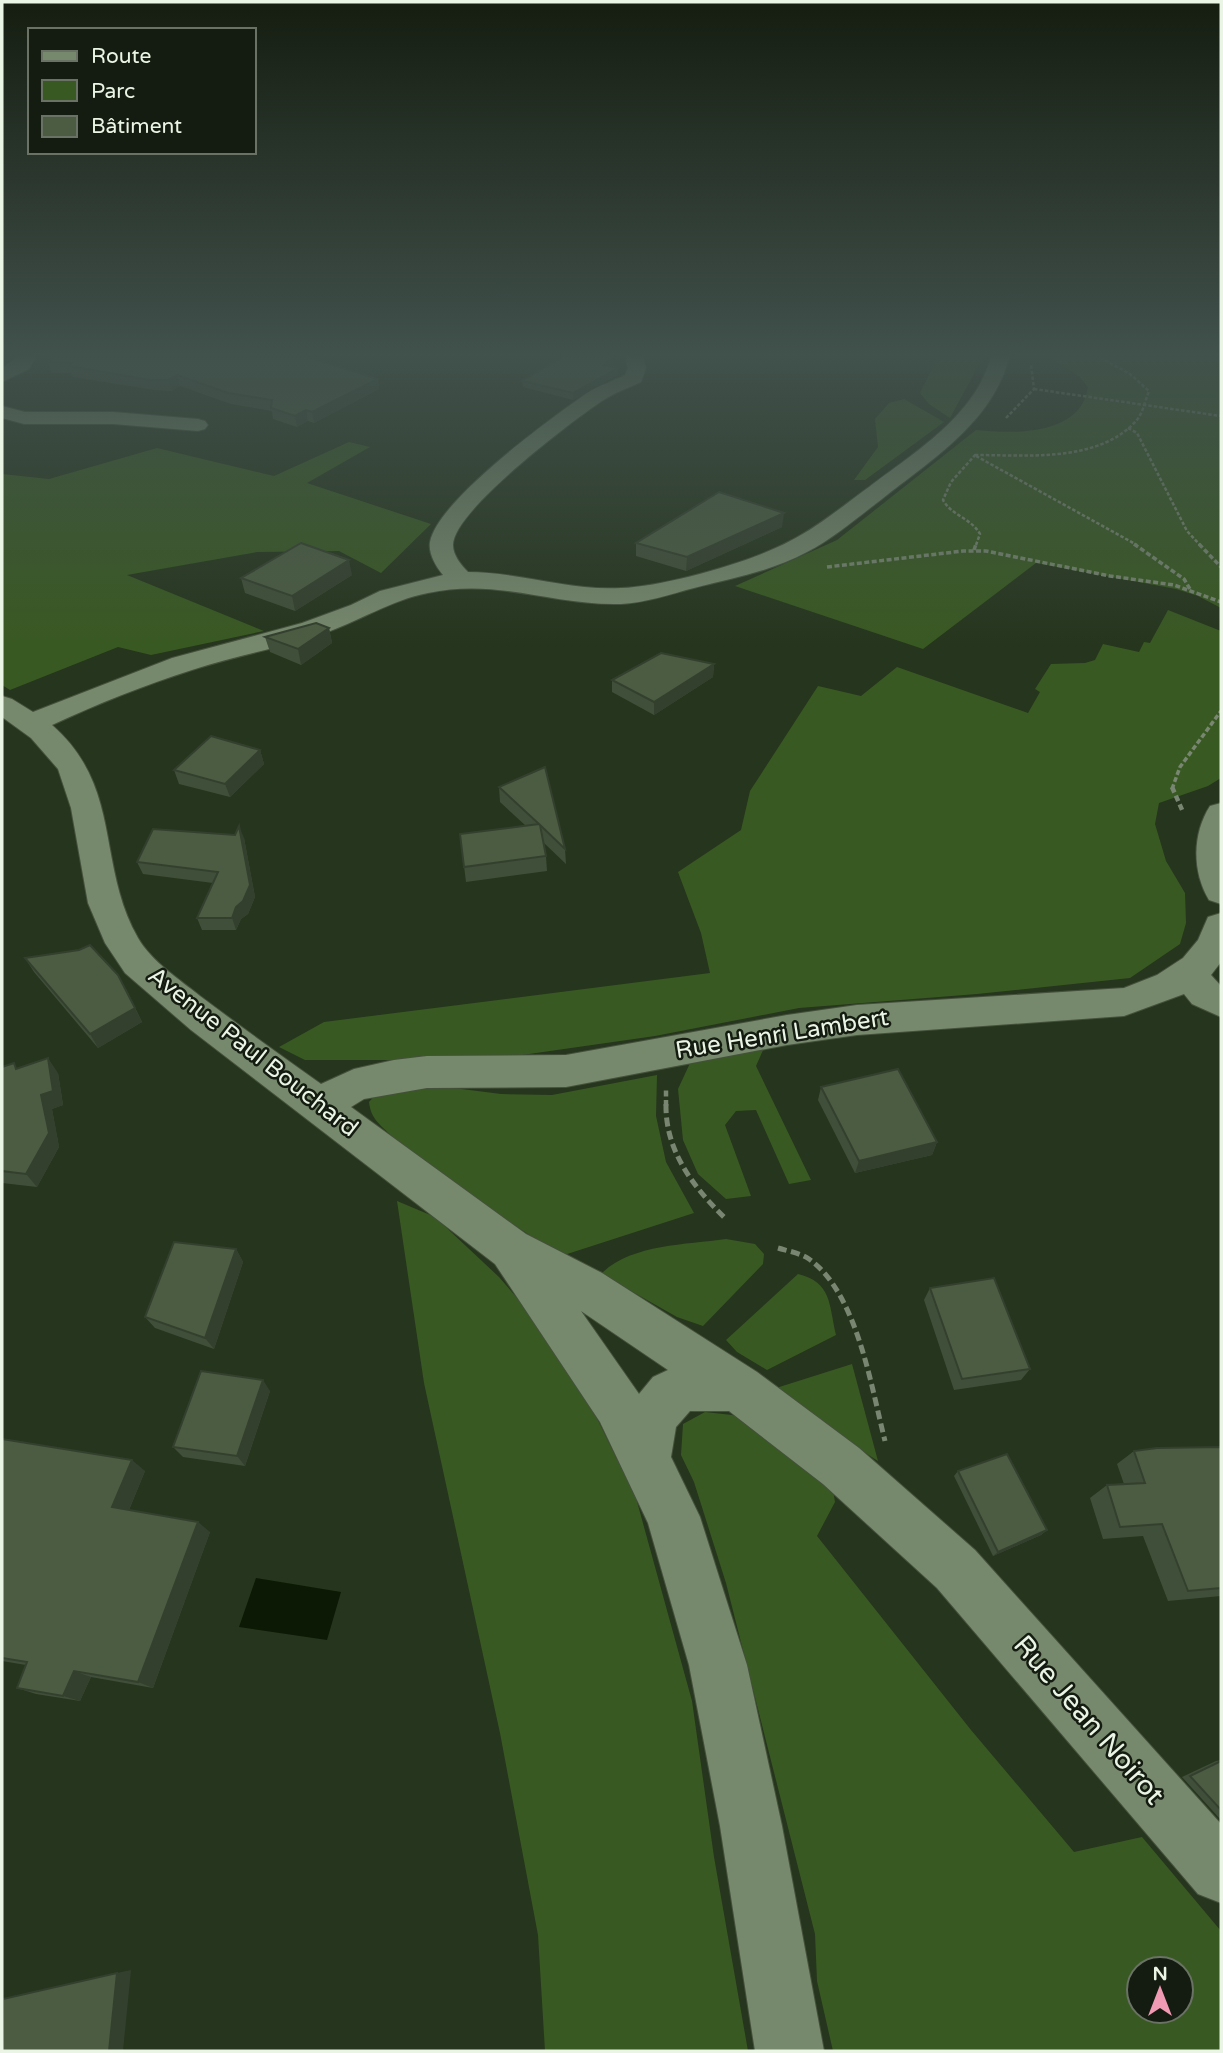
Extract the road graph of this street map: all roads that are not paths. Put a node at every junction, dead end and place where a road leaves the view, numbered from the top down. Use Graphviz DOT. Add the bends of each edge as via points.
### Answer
graph roads {
  1 [pos="523,453"];
  2 [pos="928,453"];
  3 [pos="461,580"];
  4 [pos="17,714"];
  5 [pos="1217,828"];
  6 [pos="1221,892"];
  7 [pos="1220,933"];
  8 [pos="1189,974"];
  9 [pos="1221,1003"];
  10 [pos="319,1105"];
  11 [pos="510,1249"];
  12 [pos="740,1389"];
  13 [pos="645,1458"];
  14 [pos="1221,1871"];
  15 [pos="790,2051"];
  1 -- 3 [label="street" via="486,482 446,528 442,545 447,564"];
  2 -- 3 [label="street" via="800,546 760,564 621,596 573,593 512,581"];
  3 -- 4 [label="street" via="406,590 311,629 182,664 76,703"];
  4 -- 10 [label="street, Avenue Paul Bouchard" via="59,749 81,788 99,880 125,946 158,982"];
  5 -- 6 [label="street" via="1212,860"];
  7 -- 8 [label="street, Rue Henri Lambert" via="1207,956"];
  8 -- 9 [label="street" via="1205,994"];
  8 -- 10 [label="street, Rue Henri Lambert" via="1150,995 1124,1002 857,1020 566,1071 394,1076 354,1085"];
  10 -- 11 [label="street, Avenue Paul Bouchard"];
  11 -- 12 [label="street, Rue Jean Noirot" via="586,1287"];
  11 -- 13 [label="street" via="618,1404"];
  12 -- 13 [label="street" via="693,1384 664,1400 647,1431"];
  12 -- 14 [label="street, Rue Jean Noirot" via="841,1466 956,1569"];
  13 -- 15 [label="street" via="673,1517 718,1665"];
}
